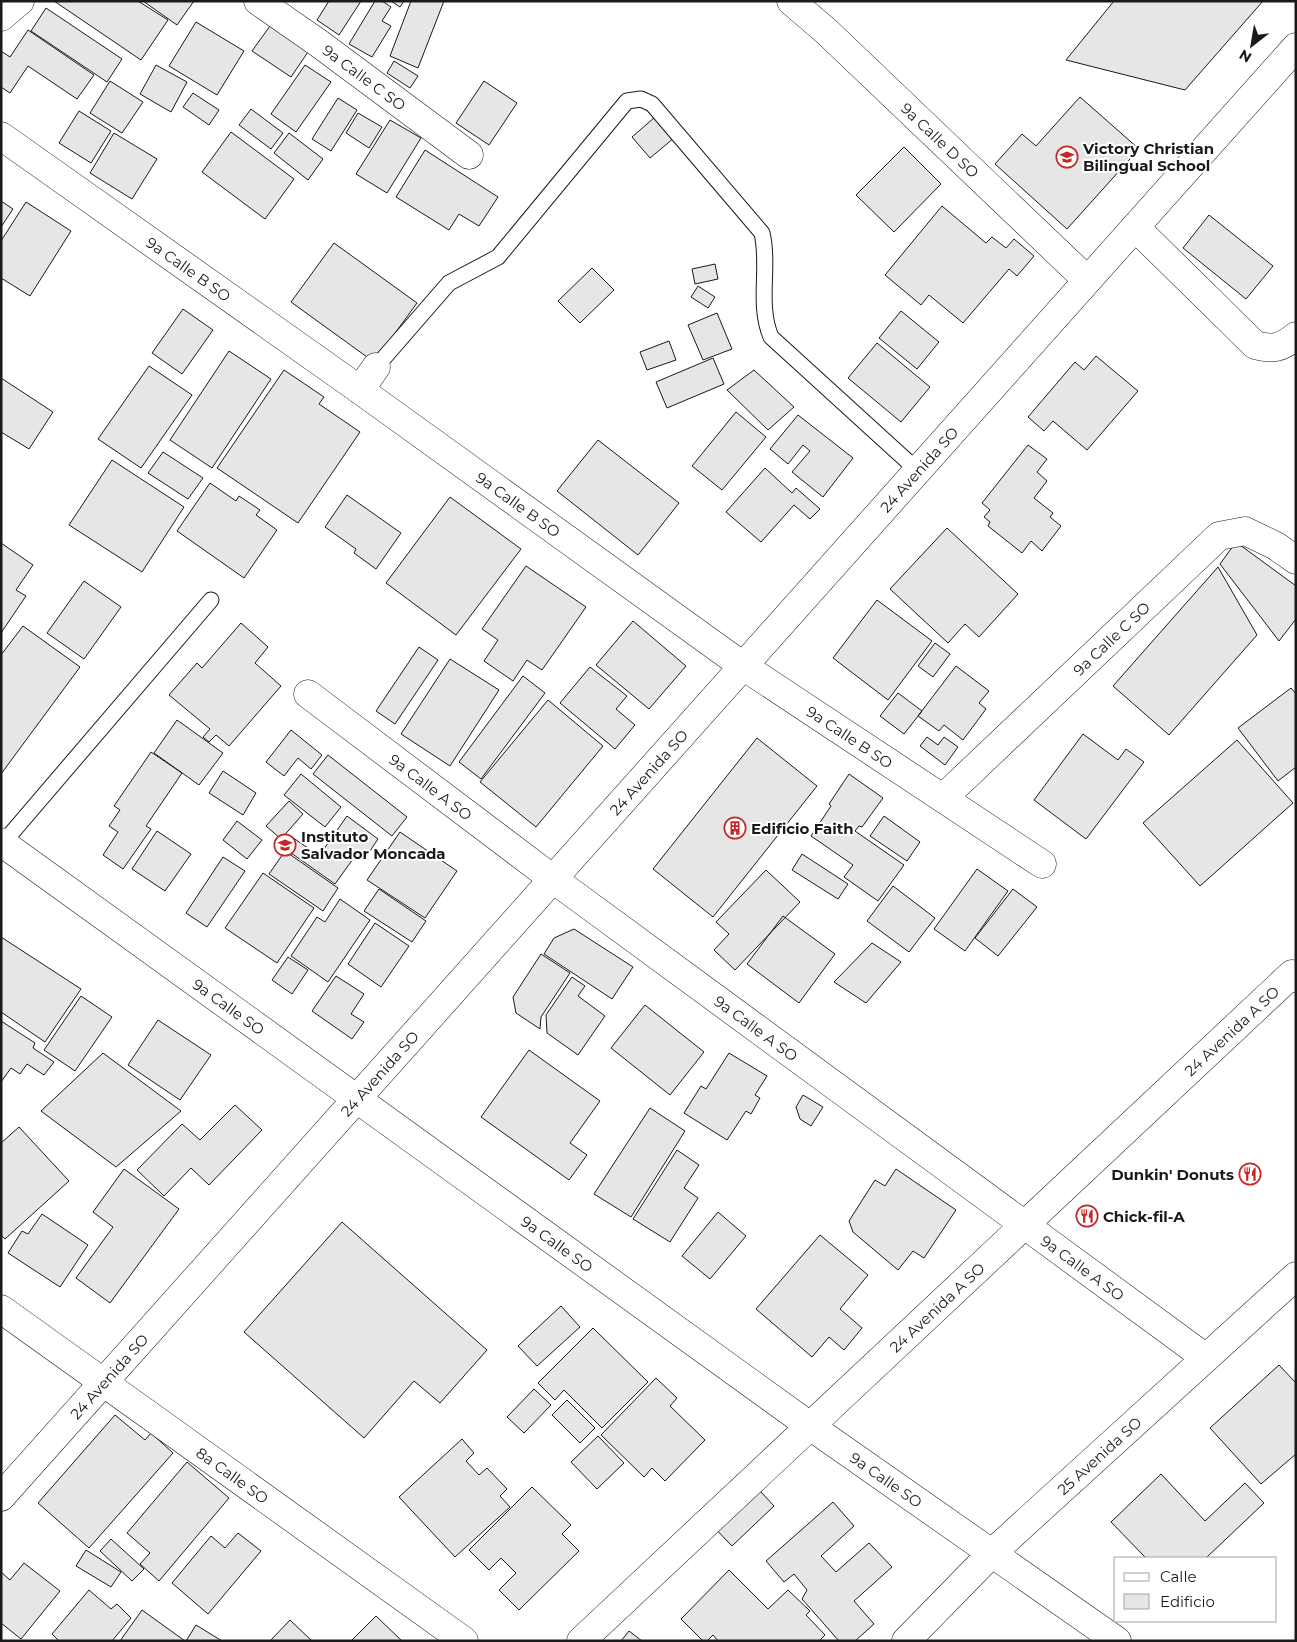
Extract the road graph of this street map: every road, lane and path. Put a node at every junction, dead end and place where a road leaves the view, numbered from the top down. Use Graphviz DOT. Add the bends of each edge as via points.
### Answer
graph roads {
  1 [pos="20,1"];
  2 [pos="258,1"];
  3 [pos="791,1"];
  4 [pos="1,17"];
  5 [pos="1296,47"];
  6 [pos="1,136"];
  7 [pos="469,155"];
  8 [pos="1135,227"];
  9 [pos="1087,280"];
  10 [pos="1296,336"];
  11 [pos="376,367"];
  12 [pos="360,390"];
  13 [pos="917,470"];
  14 [pos="1296,560"];
  15 [pos="211,600"];
  16 [pos="743,666"];
  17 [pos="308,694"];
  18 [pos="943,798"];
  19 [pos="2,844"];
  20 [pos="1042,864"];
  21 [pos="553,879"];
  22 [pos="1294,976"];
  23 [pos="357,1098"];
  24 [pos="1025,1224"];
  25 [pos="1296,1276"];
  26 [pos="1,1308"];
  27 [pos="1206,1358"];
  28 [pos="104,1382"];
  29 [pos="810,1426"];
  30 [pos="1,1497"];
  31 [pos="993,1552"];
  32 [pos="464,1641"];
  33 [pos="581,1641"];
  34 [pos="906,1641"];
  35 [pos="1117,1641"];
  1 -- 4 [label="street"];
  2 -- 7 [label="street, 9a Calle C SO"];
  3 -- 9 [label="street, 9a Calle D SO"];
  5 -- 8 [label="street, 24 Avenida SO"];
  6 -- 12 [label="street, 9a Calle B SO"];
  8 -- 9 [label="street, 24 Avenida SO"];
  8 -- 10 [label="street" via="1255,345 1267,349 1281,348"];
  9 -- 13 [label="street, 24 Avenida SO"];
  11 -- 12 [label="street"];
  11 -- 13 [label="lane" via="450,283 498,257 627,101 641,99 652,104 762,233 766,251 764,321 771,337"];
  12 -- 16 [label="street, 9a Calle B SO"];
  13 -- 16 [label="street, 24 Avenida SO"];
  14 -- 18 [label="street, 9a Calle C SO" via="1245,531 1219,536"];
  15 -- 19 [label="lane"];
  16 -- 18 [label="street, 9a Calle B SO"];
  16 -- 21 [label="street, 24 Avenida SO"];
  17 -- 21 [label="street, 9a Calle A SO"];
  18 -- 20 [label="street, 9a Calle B SO"];
  19 -- 23 [label="street, 9a Calle SO"];
  21 -- 23 [label="street, 24 Avenida SO"];
  21 -- 24 [label="street, 9a Calle A SO"];
  22 -- 24 [label="street, 24 Avenida A SO"];
  23 -- 28 [label="street, 24 Avenida SO"];
  23 -- 29 [label="street, 9a Calle SO"];
  24 -- 27 [label="street, 9a Calle A SO"];
  24 -- 29 [label="street, 24 Avenida A SO"];
  25 -- 27 [label="street, 25 Avenida SO"];
  26 -- 28 [label="street, 8a Calle SO"];
  27 -- 31 [label="street, 25 Avenida SO"];
  28 -- 30 [label="street, 24 Avenida SO"];
  28 -- 32 [label="street, 8a Calle SO"];
  29 -- 31 [label="street, 9a Calle SO"];
  29 -- 33 [label="street, 24 Avenida A SO"];
  31 -- 34 [label="street, 25 Avenida SO"];
  31 -- 35 [label="street, 9a Calle SO"];
}
